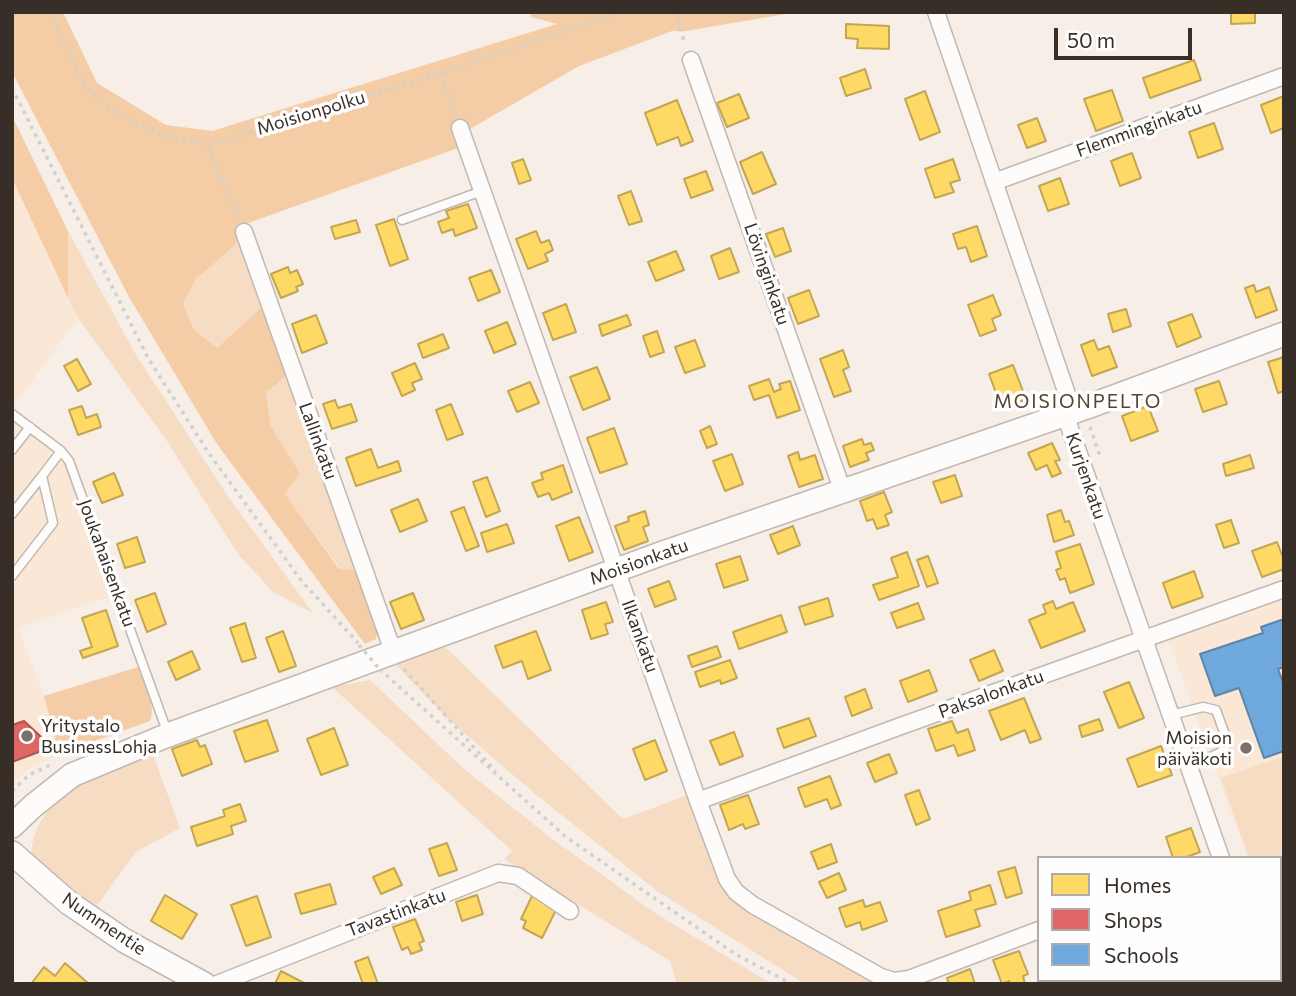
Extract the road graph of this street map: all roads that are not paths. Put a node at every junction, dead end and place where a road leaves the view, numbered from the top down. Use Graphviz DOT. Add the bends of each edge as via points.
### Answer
graph roads {
  1 [pos="936,12"];
  2 [pos="691,60"];
  3 [pos="1284,76"];
  4 [pos="460,128"];
  5 [pos="994,182"];
  6 [pos="482,191"];
  7 [pos="402,220"];
  8 [pos="244,232"];
  9 [pos="1284,334"];
  10 [pos="1067,413"];
  11 [pos="12,414"];
  12 [pos="30,427"];
  13 [pos="12,450"];
  14 [pos="61,451"];
  15 [pos="42,476"];
  16 [pos="842,489"];
  17 [pos="12,514"];
  18 [pos="617,570"];
  19 [pos="12,576"];
  20 [pos="1284,589"];
  21 [pos="1143,639"];
  22 [pos="388,658"];
  23 [pos="1171,715"];
  24 [pos="168,735"];
  25 [pos="1189,767"];
  26 [pos="698,801"];
  27 [pos="12,826"];
  28 [pos="12,853"];
  29 [pos="1220,856"];
  30 [pos="570,911"];
  31 [pos="1037,931"];
  32 [pos="192,981"];
  33 [pos="217,984"];
  1 -- 5 [label="street, Kurjenkatu"];
  2 -- 16 [label="street, Lövinginkatu"];
  3 -- 5 [label="street, Flemminginkatu"];
  4 -- 6 [label="street, Ilkankatu"];
  5 -- 10 [label="street, Kurjenkatu" via="1068,397"];
  6 -- 7 [label="lane"];
  6 -- 18 [label="street, Ilkankatu"];
  8 -- 22 [label="street, Lallinkatu"];
  9 -- 10 [label="street, Moisionkatu"];
  10 -- 16 [label="street, Moisionkatu"];
  10 -- 21 [label="street, Kurjenkatu"];
  11 -- 12 [label="lane, Joukahaisenkatu"];
  12 -- 13 [label="lane"];
  12 -- 14 [label="lane, Joukahaisenkatu"];
  14 -- 15 [label="lane"];
  14 -- 24 [label="lane, Joukahaisenkatu" via="74,471"];
  15 -- 17 [label="lane"];
  15 -- 19 [label="lane" via="54,523"];
  16 -- 18 [label="street, Moisionkatu"];
  18 -- 22 [label="street, Moisionkatu"];
  18 -- 26 [label="street, Ilkankatu"];
  20 -- 21 [label="street, Paksalonkatu"];
  21 -- 23 [label="street, Kurjenkatu"];
  21 -- 26 [label="street, Paksalonkatu"];
  22 -- 24 [label="street, Moisionkatu"];
  23 -- 25 [label="street, Kurjenkatu"];
  23 -- 25 [label="lane" via="1203,707 1216,710 1228,743"];
  24 -- 27 [label="street, Moisionkatu" via="72,775"];
  25 -- 29 [label="street, Kurjenkatu"];
  26 -- 31 [label="street, Ilkankatu" via="736,892 764,912 894,981"];
  28 -- 32 [label="street, Nummentie" via="69,903"];
  30 -- 33 [label="street, Tavastinkatu" via="518,876 498,873"];
}
